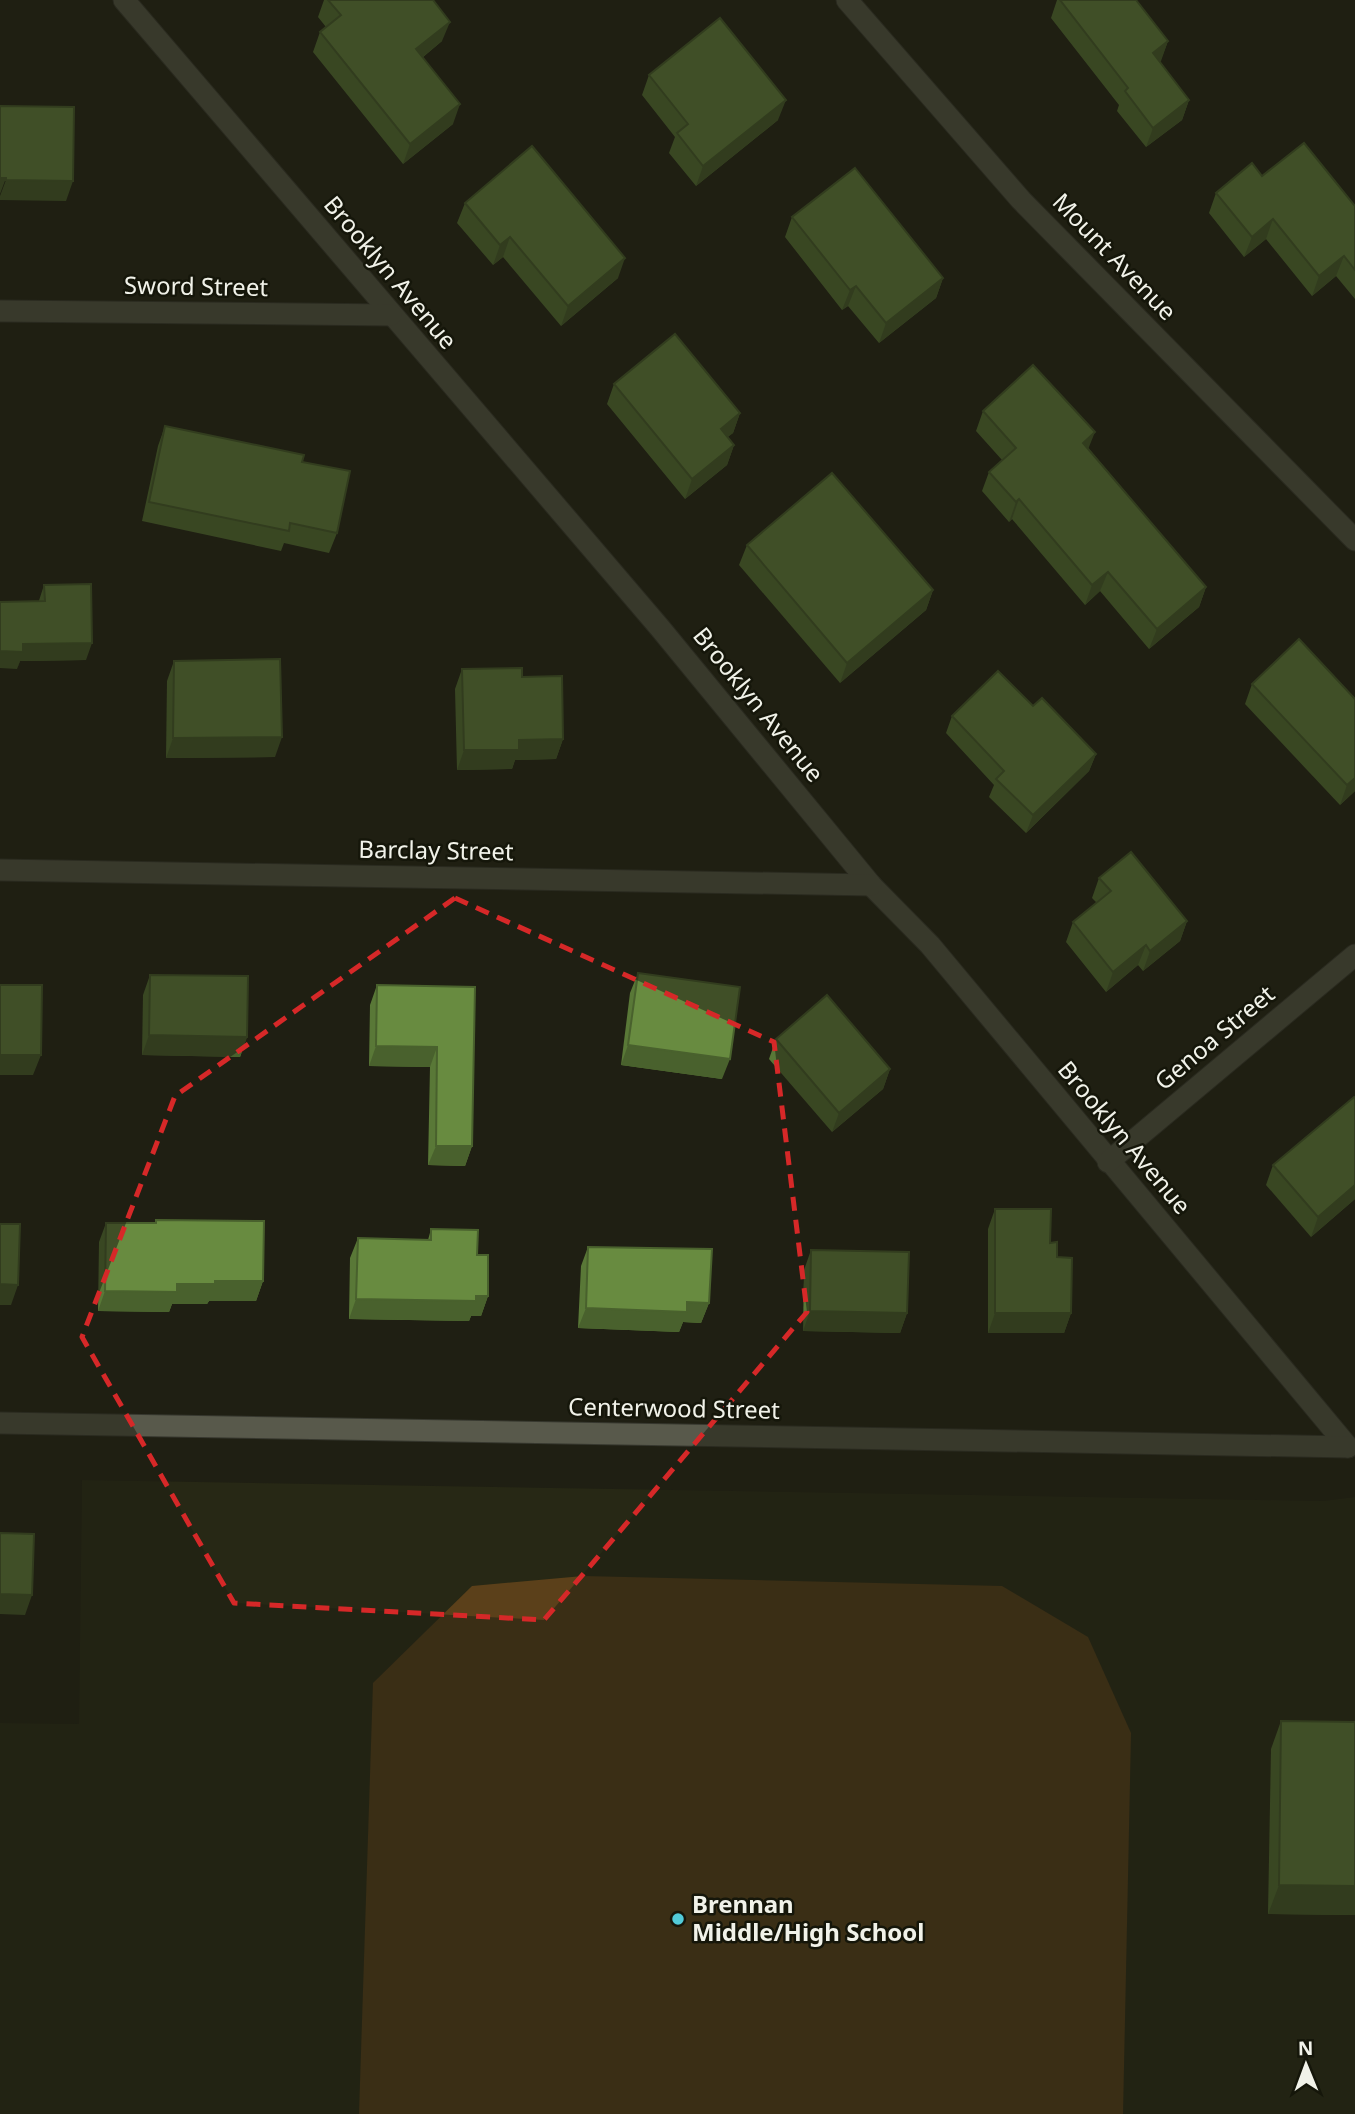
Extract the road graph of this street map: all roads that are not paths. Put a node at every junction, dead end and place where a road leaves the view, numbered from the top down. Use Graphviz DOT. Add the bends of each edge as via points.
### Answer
graph roads {
  1 [pos="124,0"];
  2 [pos="847,0"];
  3 [pos="0,311"];
  4 [pos="391,315"];
  5 [pos="1355,540"];
  6 [pos="0,870"];
  7 [pos="871,885"];
  8 [pos="1355,955"];
  9 [pos="1108,1162"];
  10 [pos="0,1423"];
  11 [pos="1348,1447"];
  1 -- 4 [label="street, Brooklyn Avenue"];
  2 -- 5 [label="street, Mount Avenue" via="1021,200"];
  3 -- 4 [label="street, Sword Street"];
  4 -- 7 [label="street, Brooklyn Avenue" via="660,628"];
  6 -- 7 [label="street, Barclay Street"];
  7 -- 9 [label="street, Brooklyn Avenue" via="930,945"];
  8 -- 9 [label="street, Genoa Street"];
  9 -- 11 [label="street, Brooklyn Avenue"];
  10 -- 11 [label="street, Centerwood Street"];
}
